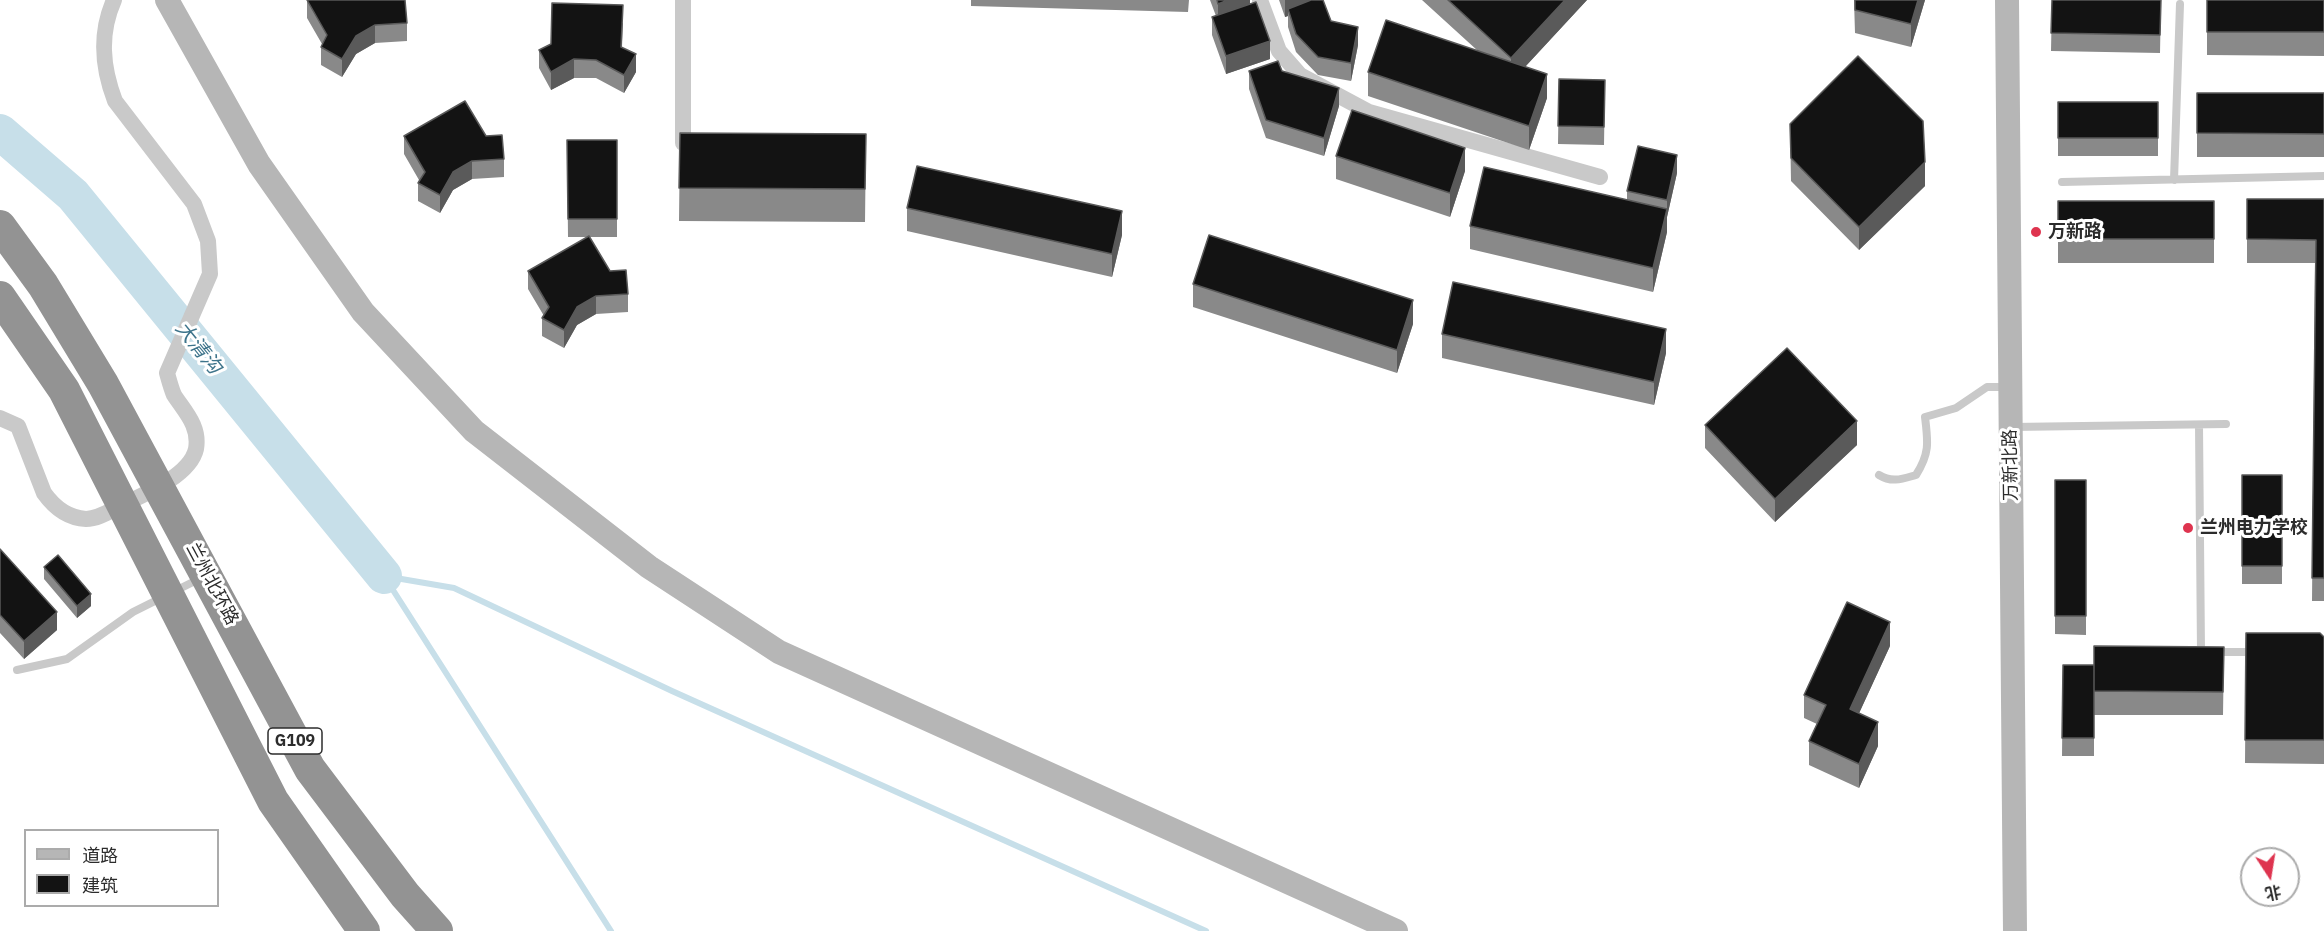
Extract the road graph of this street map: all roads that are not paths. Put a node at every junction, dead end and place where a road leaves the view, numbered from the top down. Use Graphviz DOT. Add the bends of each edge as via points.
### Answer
graph roads {
  1 [pos="114,0"];
  2 [pos="167,0"];
  3 [pos="683,0"];
  4 [pos="1260,0"];
  5 [pos="2007,0"];
  6 [pos="2180,4"];
  7 [pos="683,143"];
  8 [pos="2324,176"];
  9 [pos="1600,177"];
  10 [pos="2174,180"];
  11 [pos="2062,182"];
  12 [pos="0,226"];
  13 [pos="0,297"];
  14 [pos="2011,387"];
  15 [pos="0,418"];
  16 [pos="2199,424"];
  17 [pos="2226,424"];
  18 [pos="2011,427"];
  19 [pos="1879,475"];
  20 [pos="207,574"];
  21 [pos="169,595"];
  22 [pos="2190,652"];
  23 [pos="2201,652"];
  24 [pos="2268,652"];
  25 [pos="17,670"];
  26 [pos="364,931"];
  27 [pos="437,931"];
  28 [pos="1396,931"];
  29 [pos="2015,931"];
  1 -- 15 [label="street" via="104,36 108,85 115,101 194,204 208,241 210,274 167,373 173,393 195,430 196,450 192,460 159,488 85,519 67,514 50,502 18,426"];
  2 -- 28 [label="main road" via="259,164 363,312 474,431 649,567 779,652"];
  3 -- 7 [label="street"];
  4 -- 9 [label="street" via="1279,51 1300,75 1369,112"];
  5 -- 14 [label="main road, 万新北路"];
  6 -- 10 [label="lane"];
  8 -- 10 [label="lane"];
  10 -- 11 [label="lane"];
  12 -- 20 [label="highway, 兰州北环路 / G109" via="43,285 104,384"];
  13 -- 21 [label="highway, G109" via="64,390"];
  14 -- 18 [label="main road, 万新北路"];
  14 -- 19 [label="lane" via="1987,387 1956,408 1925,417 1926,460 1916,475 1898,481"];
  16 -- 17 [label="lane"];
  16 -- 18 [label="lane"];
  16 -- 23 [label="lane"];
  18 -- 29 [label="main road, 万新北路"];
  20 -- 21 [label="lane"];
  20 -- 27 [label="highway, 兰州北环路 / G109" via="310,769"];
  21 -- 25 [label="lane" via="133,612 67,658"];
  21 -- 26 [label="highway, G109" via="273,801"];
  22 -- 23 [label="lane"];
  23 -- 24 [label="lane"];
}
